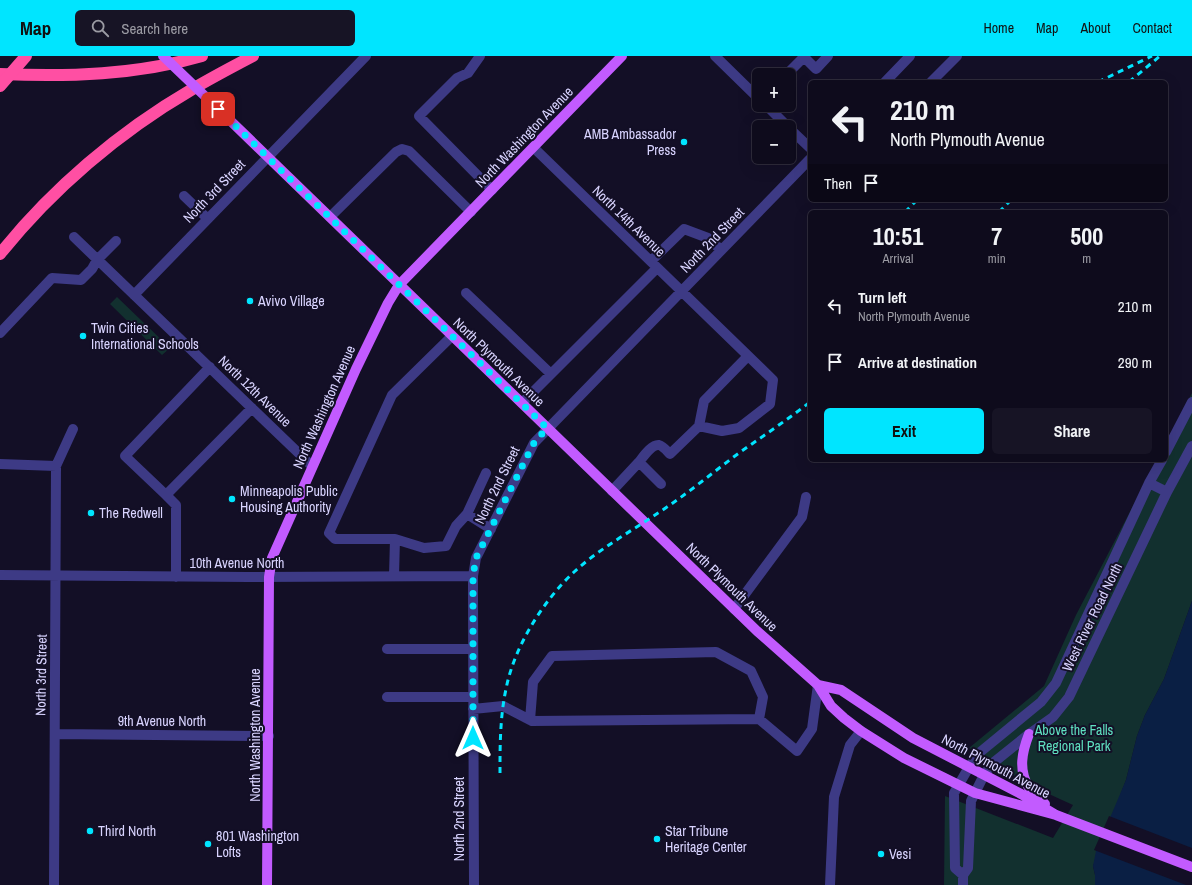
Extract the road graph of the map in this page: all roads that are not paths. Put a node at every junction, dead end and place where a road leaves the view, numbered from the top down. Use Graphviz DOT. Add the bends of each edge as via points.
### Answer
graph roads {
  1 [pos="26,56"];
  2 [pos="163,56"];
  3 [pos="202,56"];
  4 [pos="253,56"];
  5 [pos="366,56"];
  6 [pos="480,56"];
  7 [pos="715,56"];
  8 [pos="803,56"];
  9 [pos="828,56"];
  10 [pos="910,56"];
  11 [pos="957,56"];
  12 [pos="618,57"];
  13 [pos="792,68"];
  14 [pos="0,74"];
  15 [pos="887,80"];
  16 [pos="933,80"];
  17 [pos="0,86"];
  18 [pos="752,91"];
  19 [pos="773,112"];
  20 [pos="782,120"];
  21 [pos="796,134"];
  22 [pos="808,146"];
  23 [pos="534,148"];
  24 [pos="267,156"];
  25 [pos="808,161"];
  26 [pos="492,190"];
  27 [pos="184,196"];
  28 [pos="471,212"];
  29 [pos="330,217"];
  30 [pos="207,218"];
  31 [pos="74,237"];
  32 [pos="116,241"];
  33 [pos="721,250"];
  34 [pos="0,254"];
  35 [pos="98,260"];
  36 [pos="654,264"];
  37 [pos="399,285"];
  38 [pos="682,292"];
  39 [pos="466,293"];
  40 [pos="134,294"];
  41 [pos="0,333"];
  42 [pos="452,336"];
  43 [pos="748,356"];
  44 [pos="210,367"];
  45 [pos="551,374"];
  46 [pos="1192,402"];
  47 [pos="522,403"];
  48 [pos="252,408"];
  49 [pos="699,426"];
  50 [pos="547,428"];
  51 [pos="73,429"];
  52 [pos="1192,446"];
  53 [pos="1168,448"];
  54 [pos="639,462"];
  55 [pos="1161,462"];
  56 [pos="0,464"];
  57 [pos="56,466"];
  58 [pos="312,466"];
  59 [pos="486,474"];
  60 [pos="1149,483"];
  61 [pos="661,484"];
  62 [pos="612,491"];
  63 [pos="1167,492"];
  64 [pos="166,495"];
  65 [pos="806,497"];
  66 [pos="467,514"];
  67 [pos="491,529"];
  68 [pos="395,539"];
  69 [pos="0,575"];
  70 [pos="56,576"];
  71 [pos="394,576"];
  72 [pos="473,576"];
  73 [pos="176,577"];
  74 [pos="269,577"];
  75 [pos="734,609"];
  76 [pos="1085,621"];
  77 [pos="1102,628"];
  78 [pos="473,649"];
  79 [pos="387,650"];
  80 [pos="818,685"];
  81 [pos="388,697"];
  82 [pos="473,697"];
  83 [pos="473,709"];
  84 [pos="759,719"];
  85 [pos="530,720"];
  86 [pos="861,731"];
  87 [pos="55,734"];
  88 [pos="1029,734"];
  89 [pos="269,736"];
  90 [pos="969,767"];
  91 [pos="984,775"];
  92 [pos="959,785"];
  93 [pos="975,792"];
  94 [pos="1056,815"];
  95 [pos="1192,867"];
  96 [pos="963,880"];
  97 [pos="54,885"];
  98 [pos="267,885"];
  99 [pos="474,885"];
  100 [pos="830,885"];
  1 -- 17 [label="highway, bridge"];
  2 -- 24 [label="main road, North Plymouth Avenue, bridge"];
  3 -- 14 [label="highway" via="157,67 106,73 50,76"];
  4 -- 34 [label="highway" via="168,104 99,155 49,200"];
  5 -- 24 [label="street, North 3rd Street"];
  6 -- 26 [label="street" via="468,73 457,78 419,116"];
  7 -- 18 [label="street"];
  8 -- 9 [label="street" via="816,69"];
  8 -- 13 [label="street"];
  10 -- 15 [label="street"];
  11 -- 16 [label="street"];
  12 -- 23 [label="main road, North Washington Avenue"];
  19 -- 20 [label="street"];
  21 -- 22 [label="street"];
  23 -- 26 [label="main road, North Washington Avenue"];
  23 -- 36 [label="street, North 14th Avenue"];
  24 -- 29 [label="main road, North Plymouth Avenue"];
  24 -- 30 [label="street, North 3rd Street"];
  25 -- 33 [label="street, North 2nd Street"];
  26 -- 28 [label="main road, North Washington Avenue"];
  27 -- 30 [label="street"];
  28 -- 29 [label="street" via="409,151 402,150 396,152"];
  28 -- 37 [label="main road, North Washington Avenue"];
  29 -- 37 [label="main road, North Plymouth Avenue"];
  30 -- 40 [label="street, North 3rd Street"];
  31 -- 35 [label="street, North 12th Avenue"];
  32 -- 35 [label="street"];
  33 -- 36 [label="street" via="708,238 684,229"];
  33 -- 38 [label="street, North 2nd Street"];
  35 -- 40 [label="street, North 12th Avenue"];
  35 -- 41 [label="street" via="80,280 52,278"];
  36 -- 38 [label="street, North 14th Avenue"];
  36 -- 45 [label="street"];
  37 -- 42 [label="main road, North Plymouth Avenue"];
  37 -- 58 [label="main road, North Washington Avenue" via="356,369"];
  38 -- 43 [label="street, North 14th Avenue"];
  38 -- 50 [label="street, North 2nd Street"];
  39 -- 45 [label="street"];
  40 -- 44 [label="street, North 12th Avenue"];
  42 -- 47 [label="main road, North Plymouth Avenue"];
  42 -- 68 [label="street" via="392,395 329,533 335,539"];
  43 -- 49 [label="street" via="704,401"];
  43 -- 49 [label="street, North 14th Avenue" via="773,380 770,404 739,428 722,431"];
  44 -- 48 [label="street, North 12th Avenue"];
  44 -- 64 [label="street" via="125,456"];
  45 -- 47 [label="street"];
  46 -- 53 [label="street"];
  47 -- 50 [label="main road, North Plymouth Avenue"];
  48 -- 58 [label="street, North 12th Avenue"];
  48 -- 64 [label="street"];
  49 -- 54 [label="street" via="670,454 662,446 654,446"];
  50 -- 62 [label="main road, North Plymouth Avenue"];
  50 -- 67 [label="street, North 2nd Street" via="534,443"];
  51 -- 57 [label="street"];
  52 -- 63 [label="street, West River Road North"];
  54 -- 61 [label="street"];
  54 -- 62 [label="street"];
  55 -- 60 [label="street, West River Road North"];
  56 -- 57 [label="street"];
  57 -- 70 [label="street, North 3rd Street"];
  58 -- 74 [label="main road, North Washington Avenue" via="272,558"];
  59 -- 66 [label="street"];
  60 -- 63 [label="street"];
  60 -- 76 [label="street, West River Road North"];
  62 -- 75 [label="main road, North Plymouth Avenue"];
  63 -- 77 [label="street, West River Road North"];
  64 -- 73 [label="street" via="176,505"];
  65 -- 75 [label="street" via="802,517"];
  66 -- 67 [label="street"];
  66 -- 68 [label="street" via="456,526 446,546 424,548"];
  67 -- 72 [label="street, North 2nd Street" via="476,558"];
  68 -- 71 [label="street"];
  69 -- 70 [label="street, 10th Avenue North"];
  70 -- 73 [label="street, 10th Avenue North"];
  70 -- 87 [label="street, North 3rd Street"];
  71 -- 72 [label="street, 10th Avenue North"];
  71 -- 74 [label="street, 10th Avenue North"];
  72 -- 78 [label="street, North 2nd Street"];
  73 -- 74 [label="street, 10th Avenue North"];
  74 -- 89 [label="main road, North Washington Avenue"];
  75 -- 80 [label="main road, North Plymouth Avenue"];
  76 -- 77 [label="street"];
  76 -- 90 [label="street, West River Road North" via="1056,683 1041,702 979,753"];
  77 -- 88 [label="street, West River Road North" via="1069,697 1053,717"];
  78 -- 79 [label="street"];
  78 -- 82 [label="street, North 2nd Street"];
  80 -- 84 [label="street" via="812,729 797,751"];
  80 -- 86 [label="main road, North Plymouth Avenue" via="831,706"];
  80 -- 90 [label="main road, North Plymouth Avenue" via="841,690 913,738"];
  81 -- 82 [label="street"];
  82 -- 83 [label="street, North 2nd Street"];
  83 -- 85 [label="street" via="503,706"];
  83 -- 99 [label="street, North 2nd Street"];
  84 -- 85 [label="street"];
  84 -- 85 [label="street" via="763,697 750,671 716,652 552,656 533,682"];
  86 -- 92 [label="main road, North Plymouth Avenue" via="904,758"];
  86 -- 100 [label="street" via="850,745 834,797"];
  87 -- 89 [label="street, 9th Avenue North"];
  87 -- 97 [label="street, North 3rd Street"];
  88 -- 91 [label="street, West River Road North" via="993,763"];
  88 -- 94 [label="main road" via="1023,749 1023,775 1030,789"];
  89 -- 98 [label="main road, North Washington Avenue"];
  90 -- 91 [label="main road, North Plymouth Avenue"];
  90 -- 92 [label="street, West River Road North"];
  91 -- 93 [label="street, West River Road North"];
  91 -- 94 [label="main road, North Plymouth Avenue"];
  92 -- 93 [label="main road, North Plymouth Avenue"];
  92 -- 96 [label="street, West River Road North" via="954,793 955,868"];
  93 -- 94 [label="main road, North Plymouth Avenue"];
  93 -- 96 [label="street, West River Road North" via="971,801 968,868"];
  94 -- 95 [label="main road, North Plymouth Avenue"];
}
